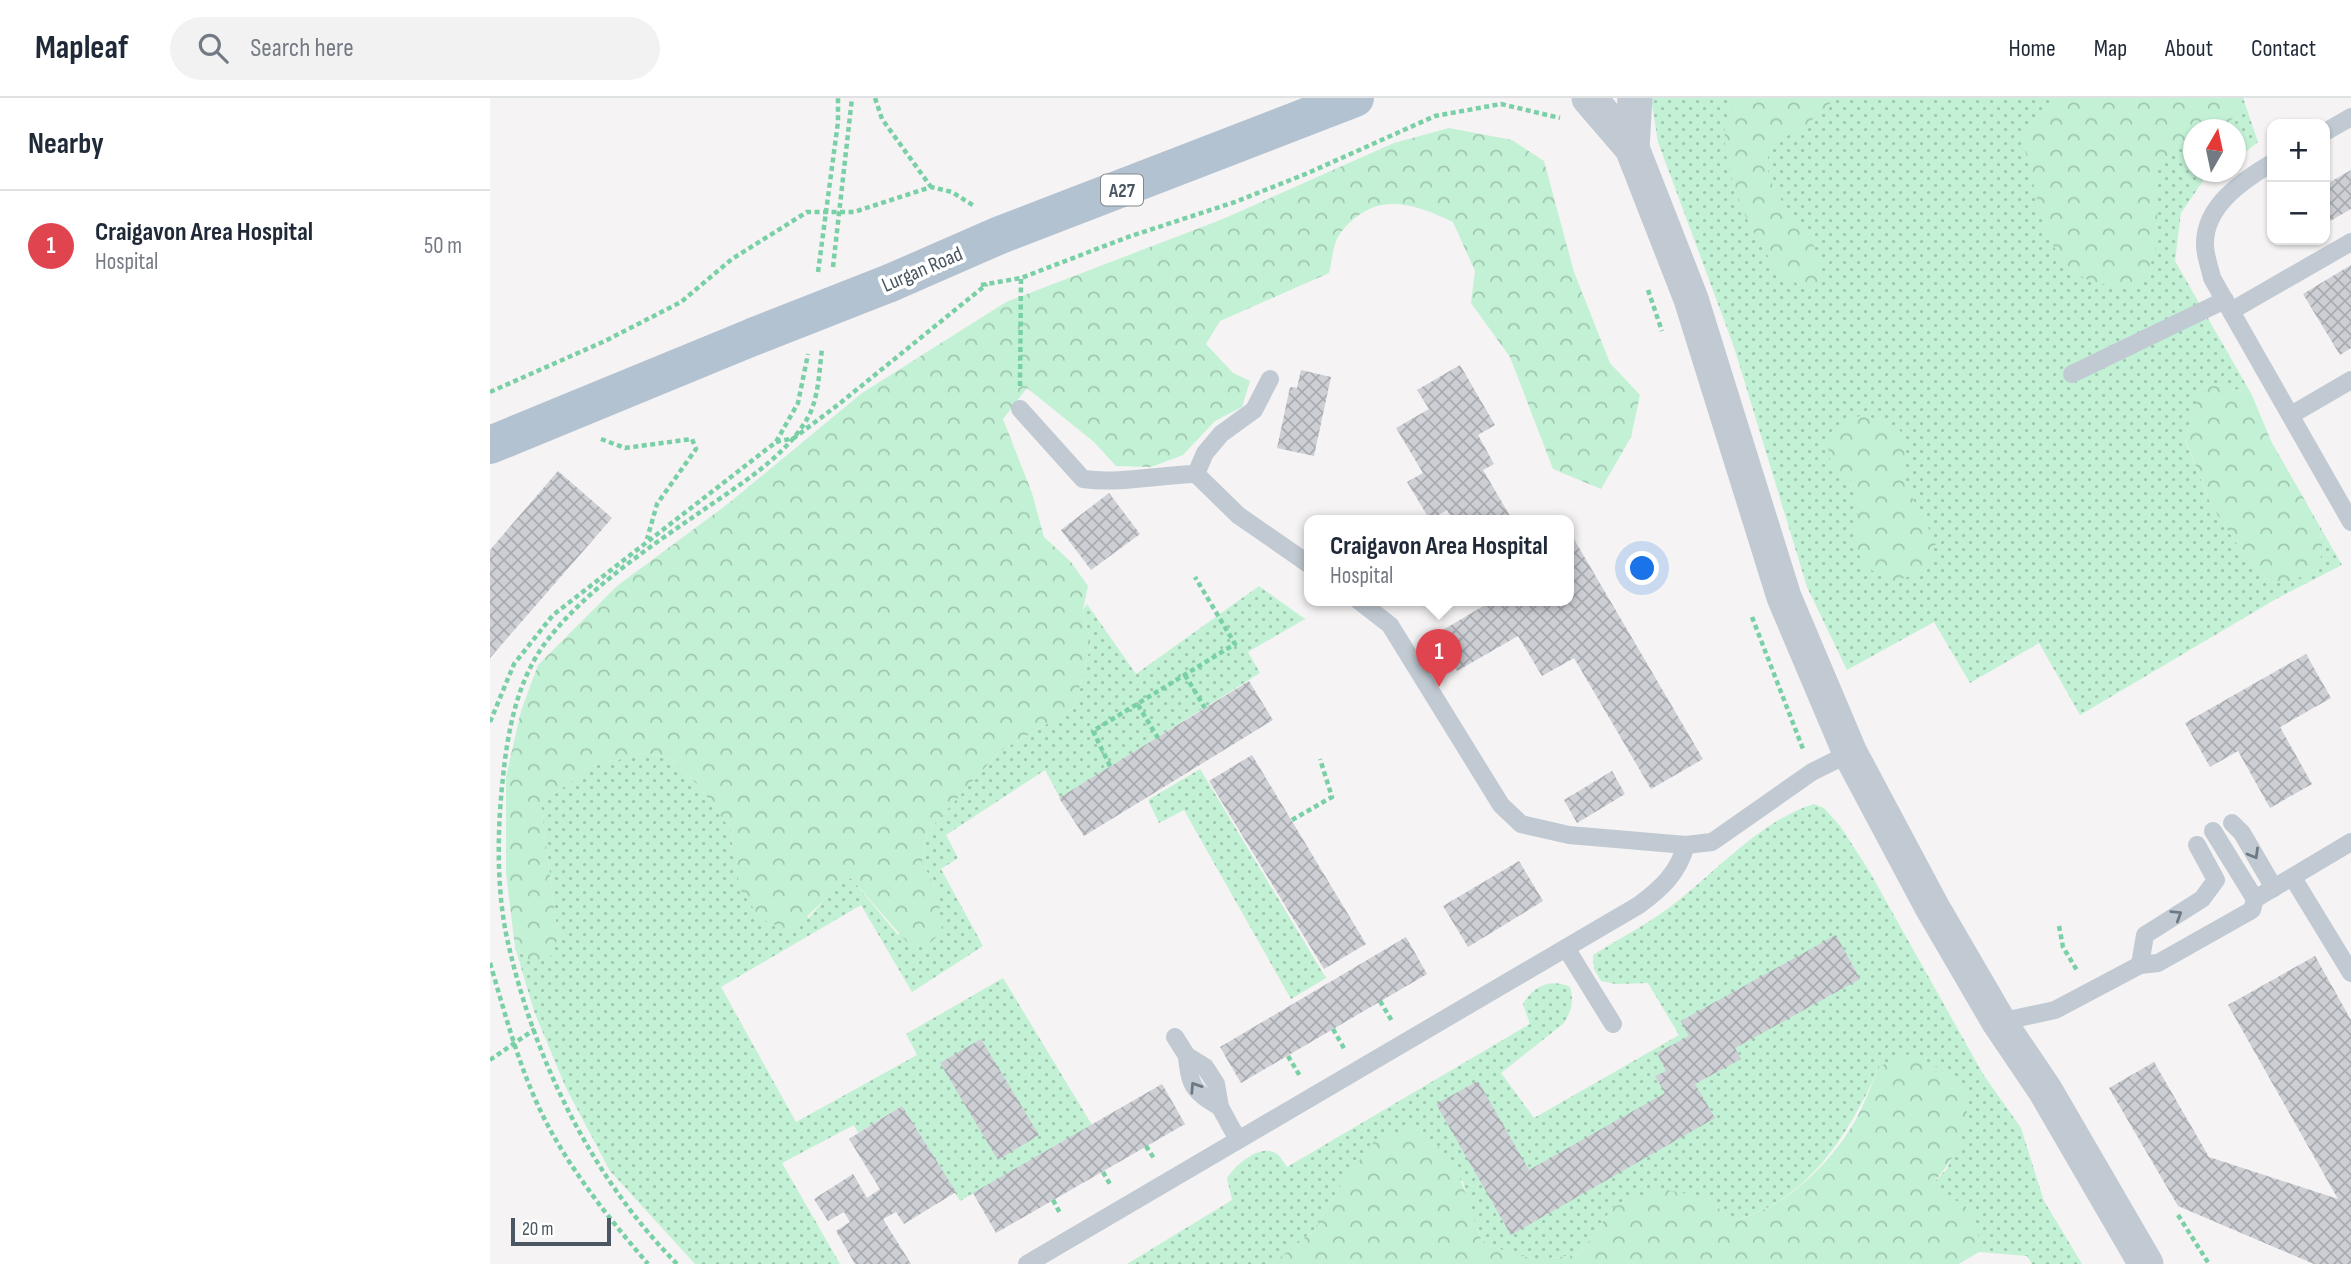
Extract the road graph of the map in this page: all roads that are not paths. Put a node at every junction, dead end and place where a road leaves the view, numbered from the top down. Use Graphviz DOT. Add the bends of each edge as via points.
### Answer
graph roads {
  1 [pos="1355,98"];
  2 [pos="1635,98"];
  3 [pos="1578,111"];
  4 [pos="2351,117"];
  5 [pos="2330,129"];
  6 [pos="1632,148"];
  7 [pos="2267,166"];
  8 [pos="2351,242"];
  9 [pos="2228,305"];
  10 [pos="2072,374"];
  11 [pos="1270,379"];
  12 [pos="2351,380"];
  13 [pos="1020,409"];
  14 [pos="2291,415"];
  15 [pos="490,445"];
  16 [pos="1196,474"];
  17 [pos="2351,522"];
  18 [pos="1304,561"];
  19 [pos="1365,606"];
  20 [pos="1850,753"];
  21 [pos="2232,823"];
  22 [pos="2213,831"];
  23 [pos="2351,842"];
  24 [pos="1686,845"];
  25 [pos="2197,845"];
  26 [pos="2292,878"];
  27 [pos="2274,888"];
  28 [pos="2255,899"];
  29 [pos="1566,948"];
  30 [pos="2140,965"];
  31 [pos="2351,973"];
  32 [pos="1999,1023"];
  33 [pos="1613,1024"];
  34 [pos="1175,1037"];
  35 [pos="1238,1140"];
  36 [pos="1027,1264"];
  37 [pos="2146,1264"];
  1 -- 15 [label="main road, Lurgan Road / A27, bridge" via="1000,235"];
  2 -- 6 [label="street"];
  3 -- 6 [label="street"];
  4 -- 5 [label="lane"];
  6 -- 20 [label="street" via="1691,299 1784,597"];
  7 -- 9 [label="lane" via="2240,182 2214,213 2204,244 2212,278"];
  8 -- 9 [label="lane"];
  9 -- 10 [label="lane"];
  9 -- 14 [label="lane"];
  11 -- 16 [label="lane" via="1254,410 1221,434"];
  12 -- 14 [label="lane"];
  13 -- 16 [label="lane" via="1083,479 1114,483"];
  14 -- 17 [label="lane"];
  16 -- 18 [label="lane" via="1238,515"];
  19 -- 24 [label="lane" via="1390,625 1501,805 1521,824 1569,835"];
  20 -- 24 [label="lane" via="1812,772 1712,842"];
  20 -- 32 [label="street"];
  21 -- 27 [label="lane, one-way"];
  22 -- 28 [label="lane"];
  23 -- 26 [label="lane"];
  24 -- 29 [label="lane" via="1665,886"];
  30 -- 25 [label="lane, one-way" via="2145,934 2202,899 2216,880"];
  26 -- 27 [label="lane"];
  26 -- 31 [label="lane"];
  27 -- 28 [label="lane"];
  28 -- 30 [label="lane" via="2252,910 2158,962"];
  29 -- 33 [label="lane"];
  29 -- 35 [label="lane"];
  30 -- 32 [label="lane" via="2055,1010"];
  32 -- 37 [label="street" via="2045,1090"];
  34 -- 35 [label="lane" via="1187,1056 1189,1078 1199,1095 1220,1107"];
  35 -- 36 [label="lane"];
}
